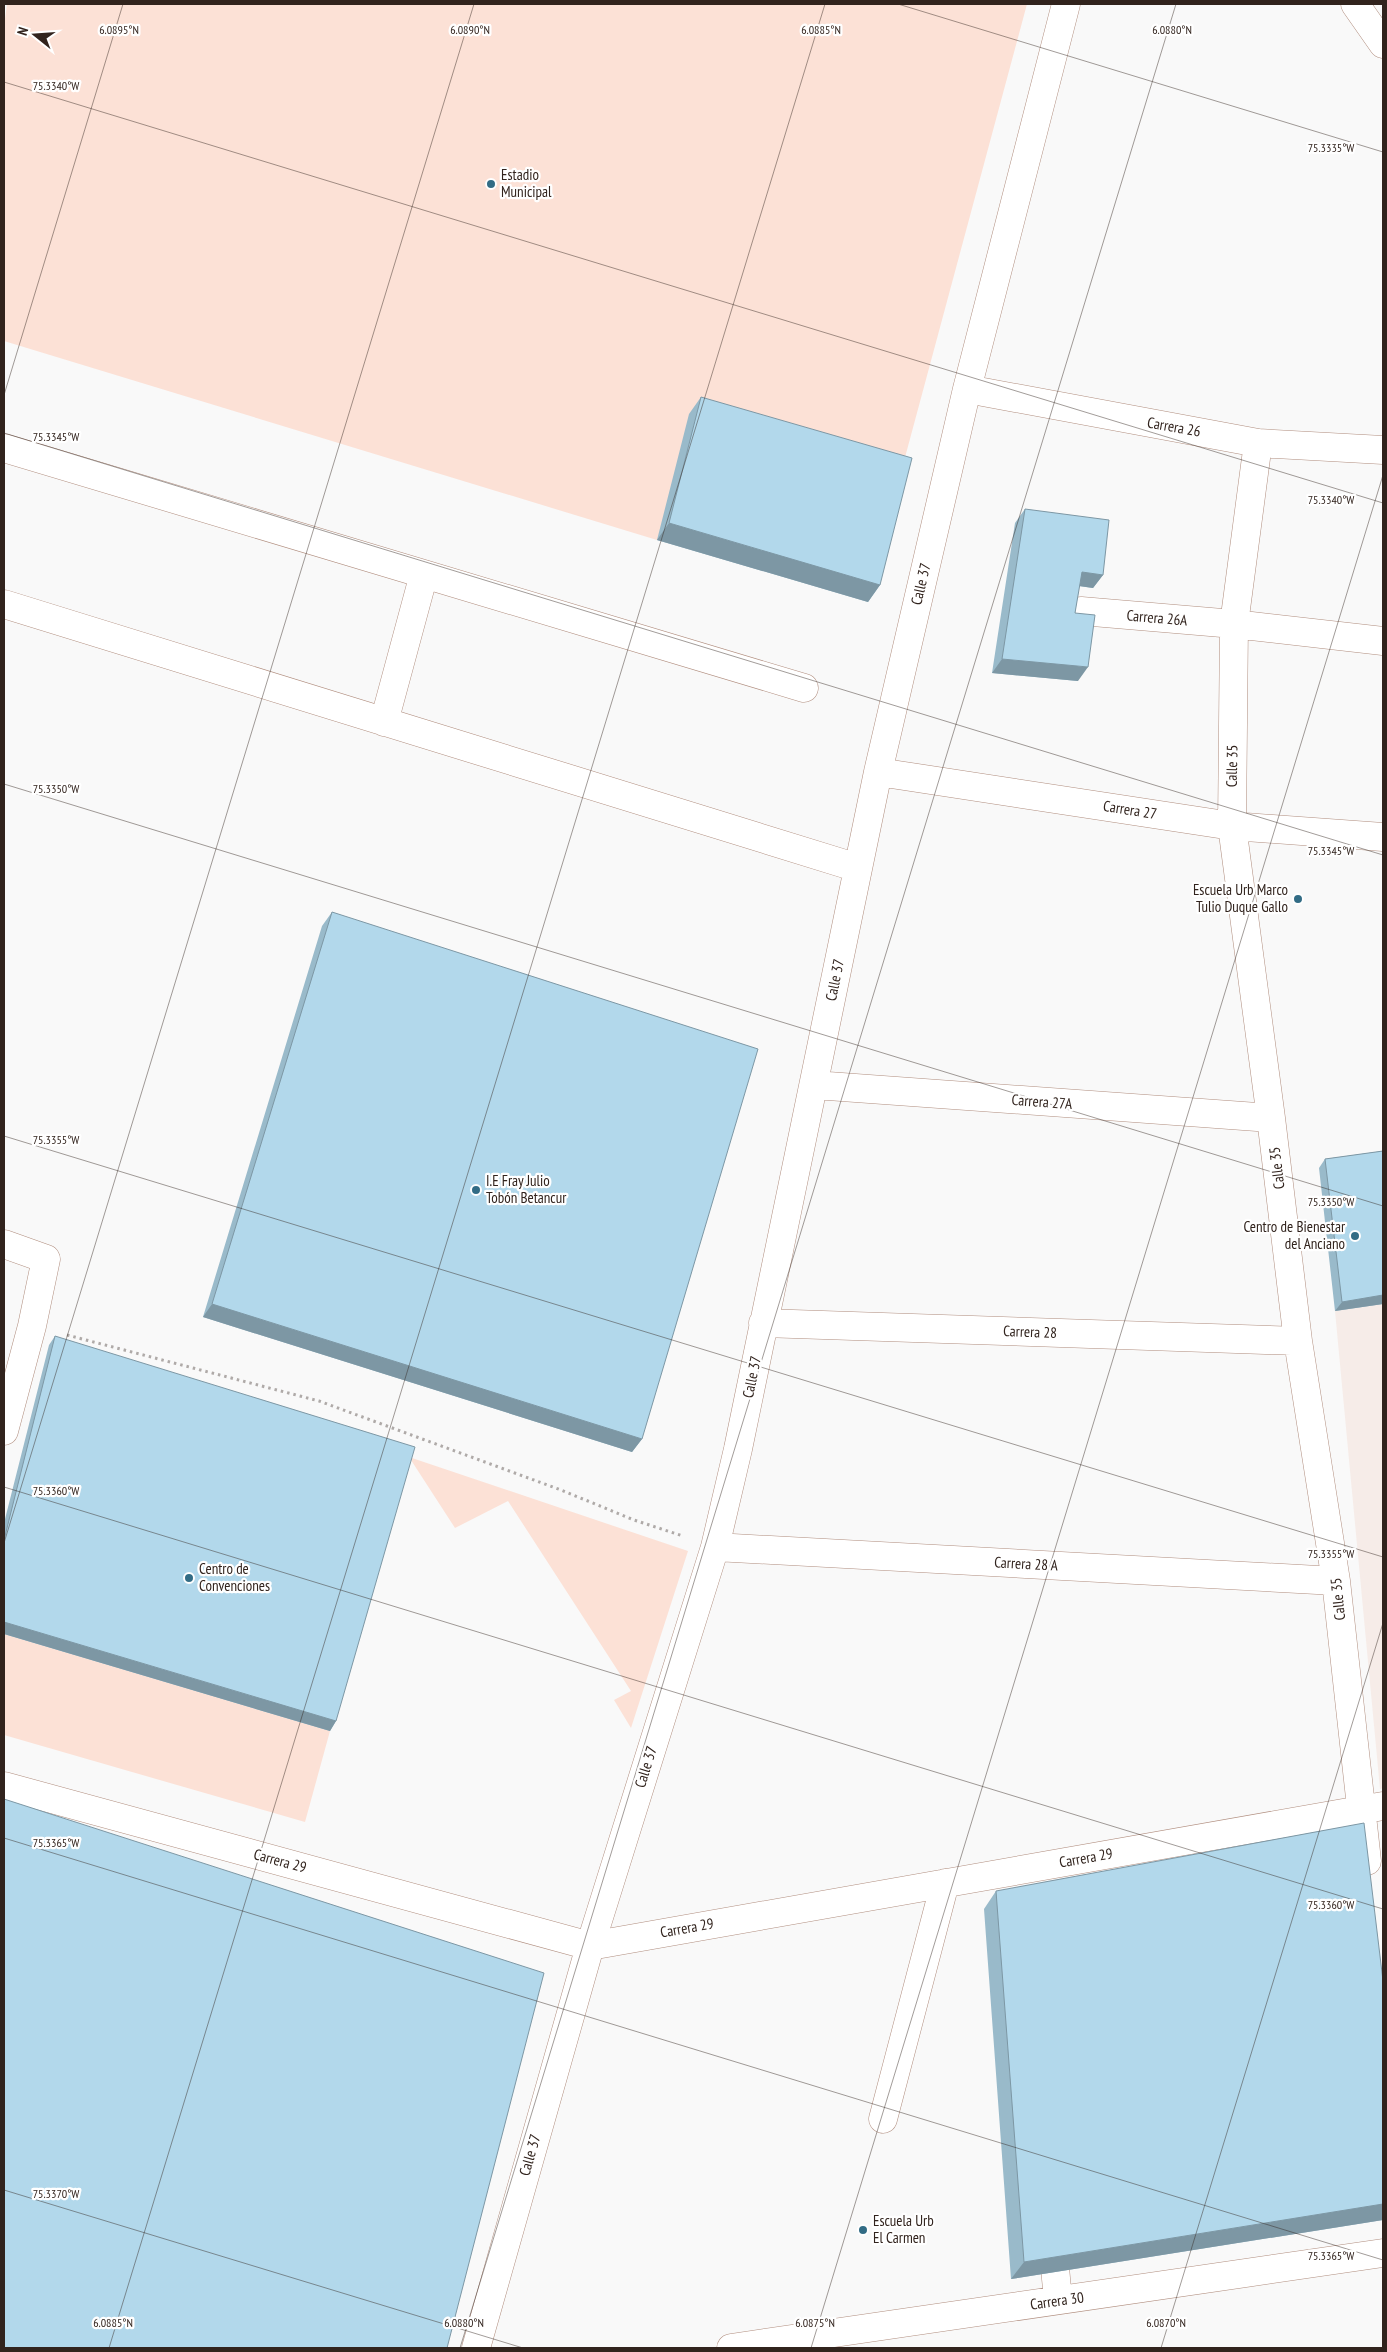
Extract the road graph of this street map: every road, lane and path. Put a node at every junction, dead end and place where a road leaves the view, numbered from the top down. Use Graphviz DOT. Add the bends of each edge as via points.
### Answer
graph roads {
  1 [pos="1066,4"];
  2 [pos="1355,4"];
  3 [pos="1383,44"];
  4 [pos="967,389"];
  5 [pos="1258,443"];
  6 [pos="4,448"];
  7 [pos="1383,450"];
  8 [pos="424,574"];
  9 [pos="4,604"];
  10 [pos="1080,611"];
  11 [pos="1234,624"];
  12 [pos="1383,641"];
  13 [pos="804,688"];
  14 [pos="384,722"];
  15 [pos="878,772"];
  16 [pos="1232,826"];
  17 [pos="1383,836"];
  18 [pos="858,868"];
  19 [pos="814,1085"];
  20 [pos="1271,1118"];
  21 [pos="4,1244"];
  22 [pos="763,1323"];
  23 [pos="32,1326"];
  24 [pos="1298,1341"];
  25 [pos="4,1431"];
  26 [pos="715,1547"];
  27 [pos="1336,1581"];
  28 [pos="4,1786"];
  29 [pos="1371,1808"];
  30 [pos="945,1883"];
  31 [pos="1370,1886"];
  32 [pos="590,1946"];
  33 [pos="883,2119"];
  34 [pos="1050,2212"];
  35 [pos="1383,2253"];
  36 [pos="1058,2300"];
  37 [pos="476,2348"];
  38 [pos="731,2348"];
  1 -- 4 [label="street, Calle 37"];
  2 -- 3 [label="street"];
  4 -- 5 [label="street, Carrera 26"];
  4 -- 15 [label="street, Calle 37"];
  5 -- 7 [label="street, Carrera 26"];
  5 -- 11 [label="street, Calle 35"];
  6 -- 8 [label="street"];
  8 -- 13 [label="street"];
  8 -- 14 [label="street"];
  9 -- 14 [label="street"];
  10 -- 11 [label="street, Carrera 26A"];
  11 -- 12 [label="street, Carrera 26A"];
  11 -- 16 [label="street, Calle 35"];
  14 -- 18 [label="street"];
  15 -- 16 [label="street, Carrera 27"];
  15 -- 18 [label="street, Calle 37"];
  16 -- 17 [label="street, Carrera 27"];
  16 -- 20 [label="street, Calle 35"];
  18 -- 19 [label="street, Calle 37"];
  19 -- 20 [label="street, Carrera 27A"];
  19 -- 22 [label="street, Calle 37"];
  20 -- 24 [label="street, Calle 35"];
  21 -- 23 [label="street" via="46,1259"];
  22 -- 24 [label="street, Carrera 28"];
  22 -- 26 [label="street, Calle 37"];
  23 -- 25 [label="street"];
  23 -- 26 [label="path" via="319,1401 634,1520"];
  24 -- 27 [label="street, Calle 35"];
  26 -- 27 [label="street, Carrera 28 A"];
  26 -- 32 [label="street, Calle 37"];
  27 -- 29 [label="street, Calle 35"];
  28 -- 32 [label="street, Carrera 29"];
  29 -- 30 [label="street, Carrera 29"];
  29 -- 31 [label="street, Calle 35"];
  30 -- 32 [label="street, Carrera 29"];
  30 -- 33 [label="street"];
  32 -- 37 [label="street, Calle 37"];
  34 -- 36 [label="street"];
  35 -- 36 [label="street, Carrera 30"];
  36 -- 38 [label="street, Carrera 30"];
}
